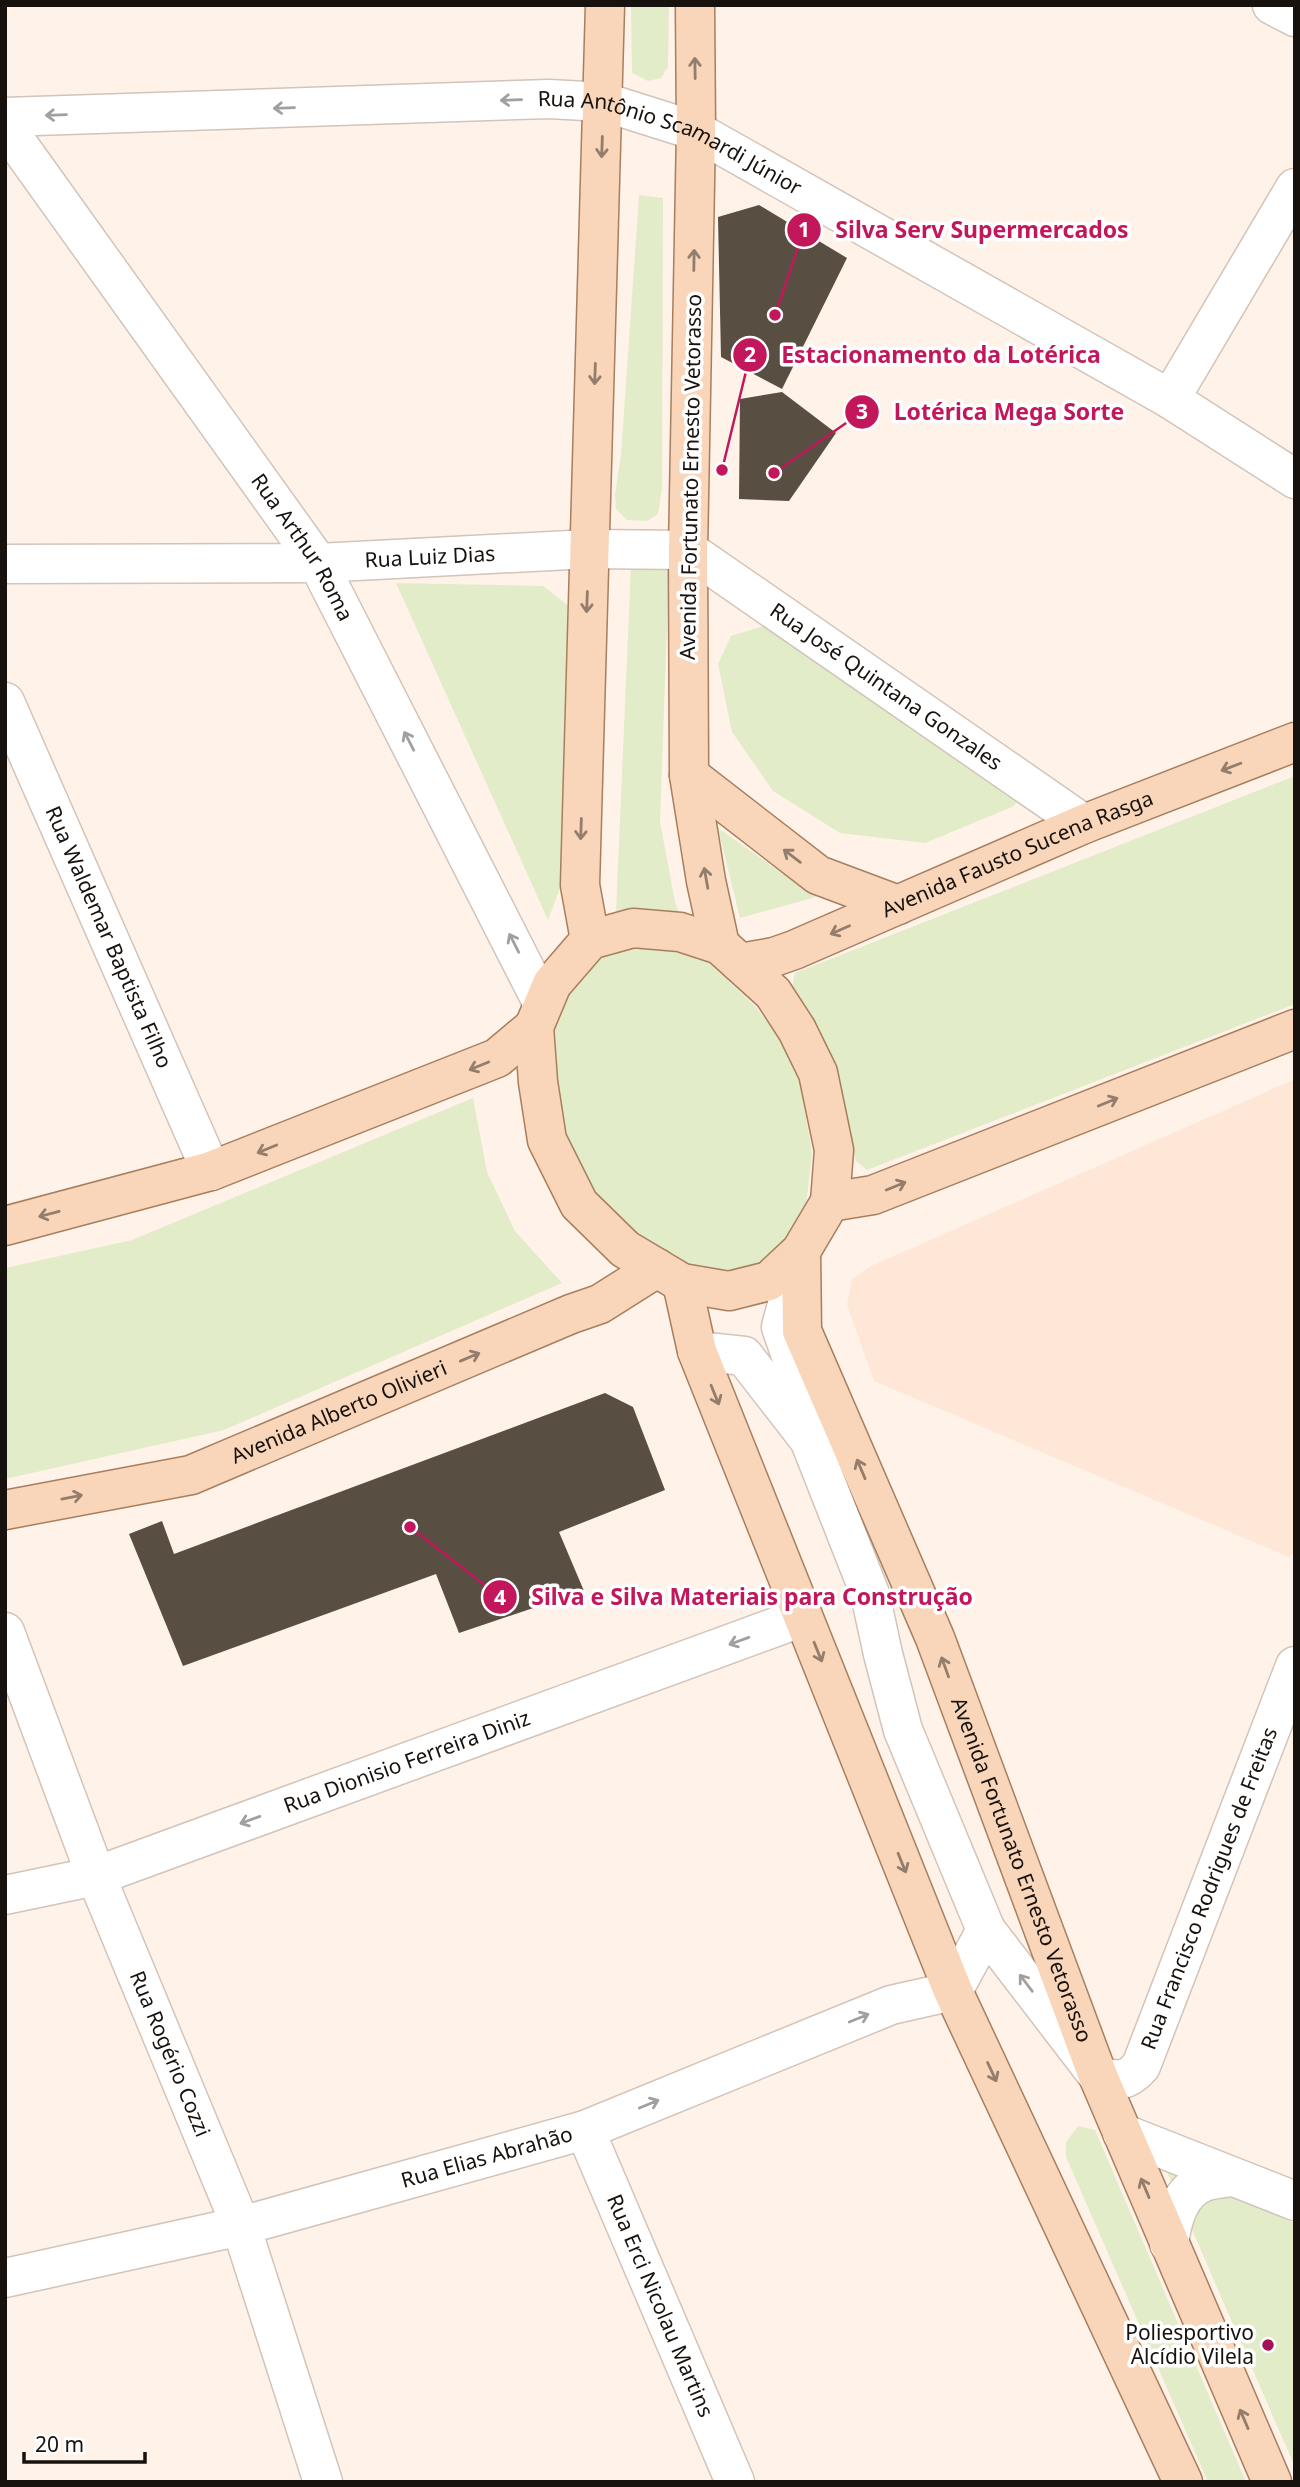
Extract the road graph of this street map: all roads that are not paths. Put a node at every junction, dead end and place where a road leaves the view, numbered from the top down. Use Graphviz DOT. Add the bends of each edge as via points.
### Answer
graph roads {
  1 [pos="605,5"];
  2 [pos="695,5"];
  3 [pos="1272,5"];
  4 [pos="1295,18"];
  5 [pos="604,102"];
  6 [pos="5,117"];
  7 [pos="5,126"];
  8 [pos="696,131"];
  9 [pos="1295,188"];
  10 [pos="1170,399"];
  11 [pos="1295,479"];
  12 [pos="589,549"];
  13 [pos="688,550"];
  14 [pos="318,563"];
  15 [pos="5,564"];
  16 [pos="5,702"];
  17 [pos="1295,742"];
  18 [pos="689,775"];
  19 [pos="1084,824"];
  20 [pos="898,905"];
  21 [pos="590,940"];
  22 [pos="730,954"];
  23 [pos="538,1015"];
  24 [pos="1295,1029"];
  25 [pos="211,1171"];
  26 [pos="831,1202"];
  27 [pos="5,1226"];
  28 [pos="802,1251"];
  29 [pos="670,1276"];
  30 [pos="697,1351"];
  31 [pos="809,1439"];
  32 [pos="5,1510"];
  33 [pos="883,1518"];
  34 [pos="870,1594"];
  35 [pos="803,1617"];
  36 [pos="5,1632"];
  37 [pos="1295,1666"];
  38 [pos="96,1876"];
  39 [pos="5,1895"];
  40 [pos="986,1930"];
  41 [pos="953,1991"];
  42 [pos="1098,2076"];
  43 [pos="585,2130"];
  44 [pos="1122,2133"];
  45 [pos="1232,2177"];
  46 [pos="1295,2201"];
  47 [pos="240,2226"];
  48 [pos="1169,2244"];
  49 [pos="5,2278"];
  50 [pos="323,2482"];
  51 [pos="735,2482"];
  52 [pos="1183,2482"];
  53 [pos="1272,2482"];
  1 -- 5 [label="main road"];
  8 -- 2 [label="main road, Avenida Fortunato Ernesto Vetorasso, one-way"];
  3 -- 4 [label="street"];
  5 -- 6 [label="street, Rua Antônio Scamardi Júnior, one-way" via="535,99"];
  5 -- 8 [label="street, Rua Antônio Scamardi Júnior"];
  5 -- 12 [label="main road, one-way"];
  7 -- 14 [label="street, Rua Arthur Roma"];
  8 -- 10 [label="street, Rua Antônio Scamardi Júnior"];
  13 -- 8 [label="main road, Avenida Fortunato Ernesto Vetorasso, one-way"];
  9 -- 10 [label="street"];
  10 -- 11 [label="street, Rua Antônio Scamardi Júnior"];
  12 -- 13 [label="street, Rua Luiz Dias"];
  12 -- 14 [label="street, Rua Luiz Dias"];
  12 -- 21 [label="main road, one-way" via="580,885"];
  13 -- 18 [label="main road, Avenida Fortunato Ernesto Vetorasso"];
  13 -- 19 [label="street, Rua José Quintana Gonzales"];
  14 -- 15 [label="street, Rua Luiz Dias"];
  23 -- 14 [label="street, Rua Arthur Roma, one-way"];
  16 -- 25 [label="street, Rua Waldemar Baptista Filho"];
  17 -- 19 [label="main road, Avenida Fausto Sucena Rasga, one-way"];
  20 -- 18 [label="main road, one-way" via="818,875"];
  22 -- 18 [label="main road, Avenida Fortunato Ernesto Vetorasso, one-way" via="706,881"];
  19 -- 20 [label="main road, Avenida Fausto Sucena Rasga"];
  20 -- 22 [label="main road, Avenida Fausto Sucena Rasga, one-way" via="774,957"];
  21 -- 22 [label="main road" via="633,928 680,932"];
  21 -- 23 [label="main road" via="552,984"];
  22 -- 26 [label="main road" via="774,993 818,1073 834,1150"];
  23 -- 25 [label="main road, one-way" via="497,1058"];
  23 -- 29 [label="main road" via="538,1082 548,1140 579,1204 625,1249"];
  26 -- 24 [label="main road, one-way" via="873,1195"];
  25 -- 27 [label="main road, one-way"];
  26 -- 28 [label="main road"];
  28 -- 29 [label="main road" via="769,1281 729,1291"];
  28 -- 31 [label="street" via="781,1326 800,1382"];
  33 -- 28 [label="main road, Avenida Fortunato Ernesto Vetorasso, one-way" via="802,1331"];
  29 -- 30 [label="main road"];
  32 -- 29 [label="main road, Avenida Alberto Olivieri, one-way" via="191,1475"];
  30 -- 31 [label="street" via="744,1356"];
  30 -- 35 [label="main road, one-way"];
  31 -- 34 [label="street"];
  33 -- 34 [label="street"];
  42 -- 33 [label="main road, Avenida Fortunato Ernesto Vetorasso, one-way" via="935,1638"];
  34 -- 40 [label="street" via="903,1730"];
  35 -- 38 [label="street, Rua Dionisio Ferreira Diniz, one-way"];
  35 -- 41 [label="main road, one-way"];
  36 -- 38 [label="street, Rua Rogério Cozzi"];
  37 -- 42 [label="street, Rua Francisco Rodrigues de Freitas" via="1141,2066 1124,2079"];
  38 -- 39 [label="street, Rua Dionisio Ferreira Diniz"];
  38 -- 47 [label="street, Rua Rogério Cozzi"];
  40 -- 41 [label="street"];
  42 -- 40 [label="street, one-way"];
  43 -- 41 [label="street, Rua Elias Abrahão, one-way" via="891,2005"];
  41 -- 52 [label="main road, one-way"];
  42 -- 44 [label="main road, Avenida Fortunato Ernesto Vetorasso"];
  43 -- 47 [label="street, Rua Elias Abrahão"];
  43 -- 51 [label="street, Rua Erci Nicolau Martins"];
  44 -- 45 [label="street"];
  48 -- 44 [label="main road, Avenida Fortunato Ernesto Vetorasso, one-way"];
  45 -- 46 [label="street"];
  45 -- 48 [label="street" via="1202,2182 1183,2197 1171,2223"];
  47 -- 49 [label="street, Rua Elias Abrahão"];
  47 -- 50 [label="street, Rua Rogério Cozzi"];
  53 -- 48 [label="main road, Avenida Fortunato Ernesto Vetorasso, one-way"];
}
